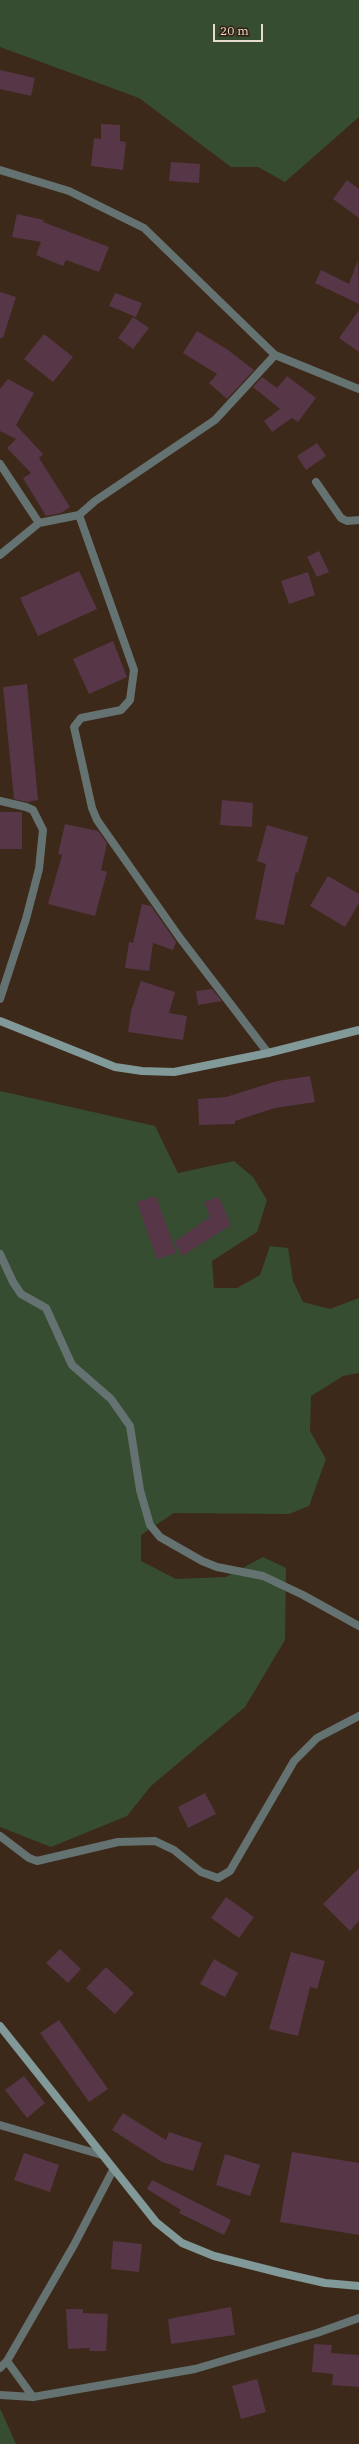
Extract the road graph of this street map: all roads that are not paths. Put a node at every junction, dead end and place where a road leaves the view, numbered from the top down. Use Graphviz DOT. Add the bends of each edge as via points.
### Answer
graph roads {
  1 [pos="0,170"];
  2 [pos="276,355"];
  3 [pos="359,389"];
  4 [pos="0,464"];
  5 [pos="316,482"];
  6 [pos="79,515"];
  7 [pos="359,520"];
  8 [pos="39,523"];
  9 [pos="0,554"];
  10 [pos="0,801"];
  11 [pos="0,999"];
  12 [pos="0,1021"];
  13 [pos="359,1030"];
  14 [pos="268,1053"];
  15 [pos="0,1254"];
  16 [pos="359,1626"];
  17 [pos="359,1716"];
  18 [pos="0,1836"];
  19 [pos="0,2026"];
  20 [pos="0,2125"];
  21 [pos="102,2155"];
  22 [pos="113,2170"];
  23 [pos="359,2286"];
  24 [pos="359,2318"];
  25 [pos="7,2361"];
  26 [pos="0,2368"];
  27 [pos="0,2396"];
  28 [pos="33,2397"];
  1 -- 2 [label="street" via="69,191 144,228"];
  2 -- 3 [label="street"];
  2 -- 6 [label="street" via="215,420 95,501"];
  4 -- 8 [label="street"];
  5 -- 7 [label="street" via="341,518 347,521"];
  6 -- 8 [label="street"];
  6 -- 14 [label="street" via="134,670 130,700 122,710 81,718 74,727 88,796 98,820 180,938"];
  8 -- 9 [label="street"];
  10 -- 11 [label="street" via="33,810 43,830 37,876"];
  12 -- 14 [label="street" via="114,1067 142,1071 174,1072"];
  13 -- 14 [label="street"];
  15 -- 16 [label="street" via="21,1294 46,1308 72,1366 111,1399 130,1426 140,1490 150,1525 160,1537 202,1561 218,1567 263,1576"];
  17 -- 18 [label="street" via="317,1738 294,1761 230,1871 218,1878 201,1872 174,1850 155,1841 118,1842 37,1860 29,1858"];
  19 -- 21 [label="street"];
  20 -- 21 [label="street"];
  21 -- 22 [label="street"];
  22 -- 23 [label="street" via="156,2222 182,2243 214,2256 281,2273 325,2283"];
  22 -- 25 [label="street" via="74,2246"];
  24 -- 28 [label="street" via="195,2369"];
  25 -- 26 [label="street"];
  25 -- 28 [label="street"];
  27 -- 28 [label="street"];
}
